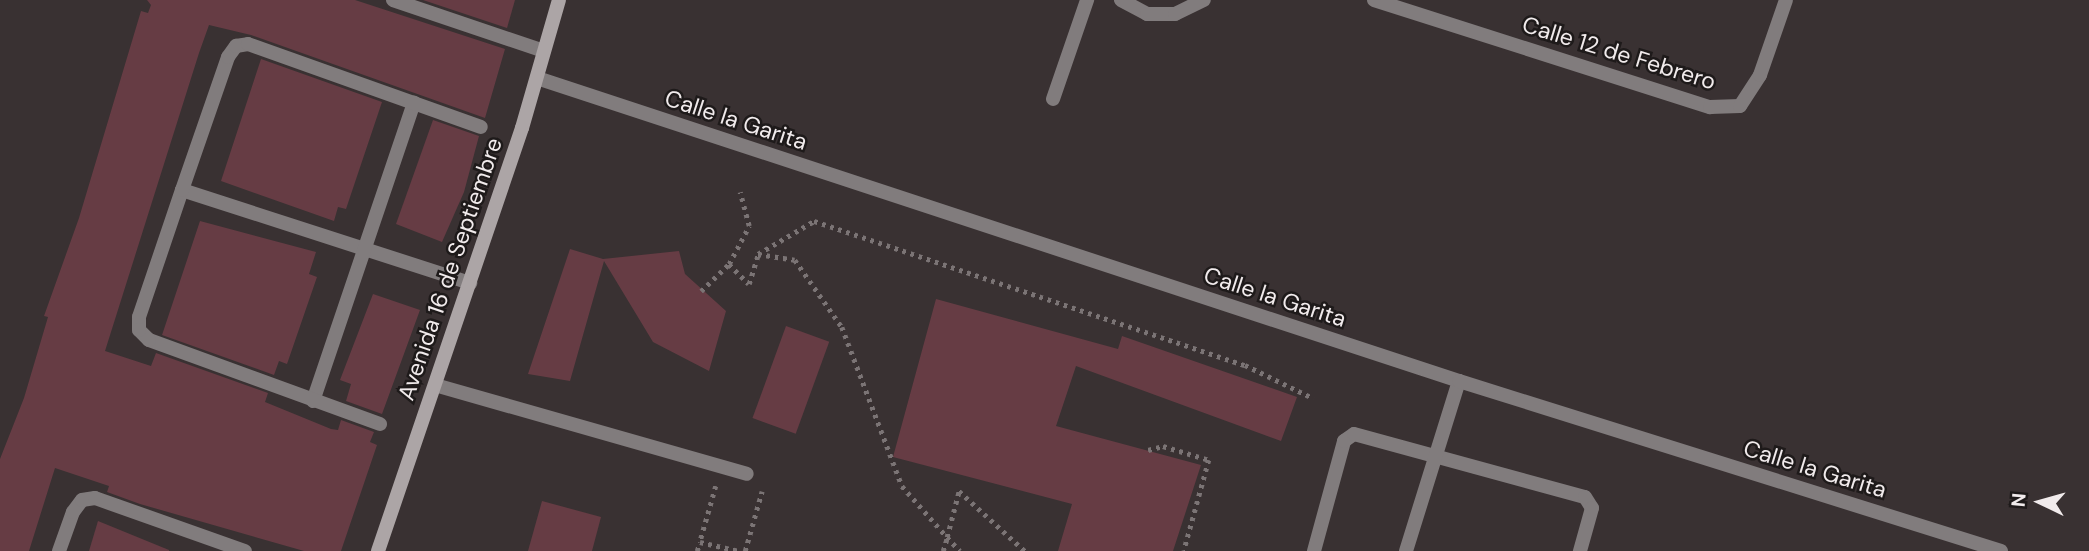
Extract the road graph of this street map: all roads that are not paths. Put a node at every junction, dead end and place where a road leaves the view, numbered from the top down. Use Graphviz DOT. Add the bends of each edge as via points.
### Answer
graph roads {
  1 [pos="393,0"];
  2 [pos="559,0"];
  3 [pos="1087,0"];
  4 [pos="1121,0"];
  5 [pos="1203,0"];
  6 [pos="1374,0"];
  7 [pos="1786,0"];
  8 [pos="544,51"];
  9 [pos="537,78"];
  10 [pos="1053,99"];
  11 [pos="414,103"];
  12 [pos="481,127"];
  13 [pos="182,190"];
  14 [pos="366,249"];
  15 [pos="470,283"];
  16 [pos="1459,381"];
  17 [pos="435,385"];
  18 [pos="313,401"];
  19 [pos="380,424"];
  20 [pos="1435,456"];
  21 [pos="750,479"];
  22 [pos="60,551"];
  23 [pos="245,551"];
  24 [pos="378,551"];
  25 [pos="1314,551"];
  26 [pos="1406,551"];
  27 [pos="1580,551"];
  28 [pos="2001,551"];
  1 -- 8 [label="street"];
  2 -- 8 [label="main road, Avenida 16 de Septiembre"];
  3 -- 10 [label="street"];
  4 -- 5 [label="street" via="1147,13 1175,14"];
  6 -- 7 [label="street, Calle 12 de Febrero" via="1710,107 1741,106 1760,75"];
  8 -- 9 [label="main road, Avenida 16 de Septiembre"];
  9 -- 15 [label="main road, Avenida 16 de Septiembre"];
  9 -- 16 [label="street, Calle la Garita"];
  11 -- 12 [label="street"];
  11 -- 13 [label="street" via="248,44 236,46 228,57"];
  11 -- 14 [label="street"];
  13 -- 14 [label="street"];
  13 -- 18 [label="street" via="139,330 149,340"];
  14 -- 15 [label="street"];
  14 -- 18 [label="street"];
  15 -- 17 [label="main road, Avenida 16 de Septiembre"];
  16 -- 20 [label="street"];
  16 -- 28 [label="street, Calle la Garita"];
  17 -- 21 [label="street"];
  17 -- 24 [label="main road, Avenida 16 de Septiembre"];
  18 -- 19 [label="street"];
  20 -- 25 [label="street" via="1348,436"];
  20 -- 26 [label="street"];
  20 -- 27 [label="street" via="1585,497 1591,508"];
  22 -- 23 [label="street" via="73,512 82,499 95,498"];
}
